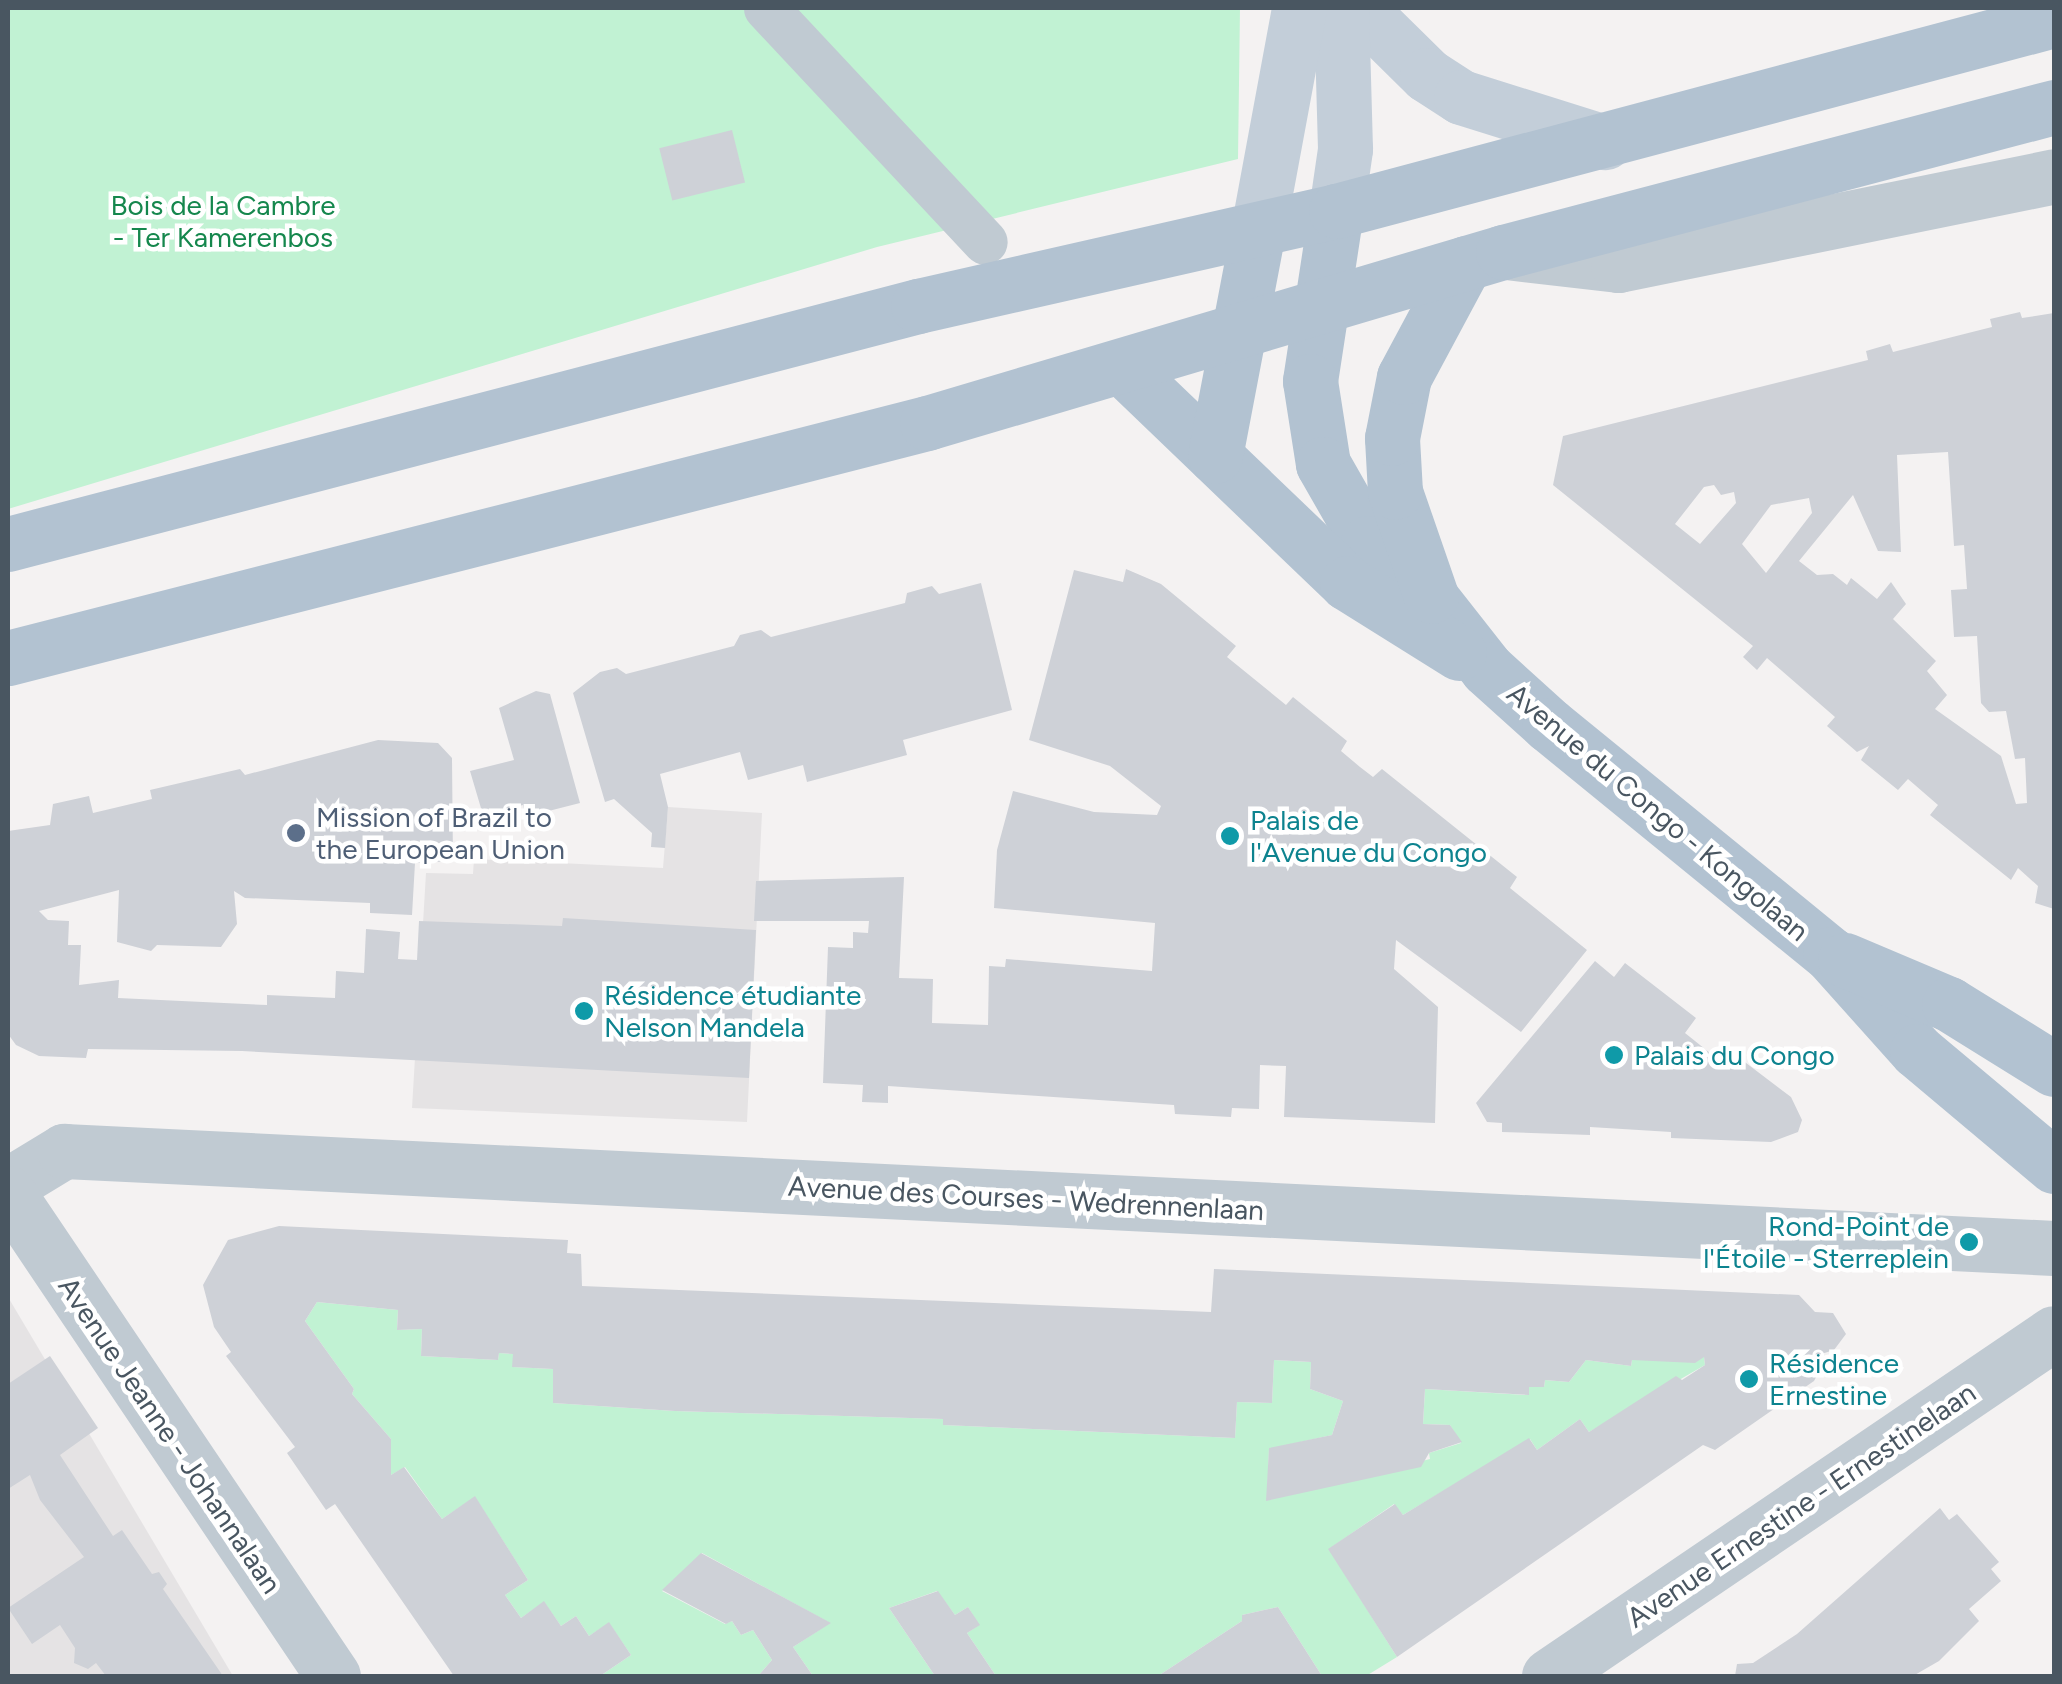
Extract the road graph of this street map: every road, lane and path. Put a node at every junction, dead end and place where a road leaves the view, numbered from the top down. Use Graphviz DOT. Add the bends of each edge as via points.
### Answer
graph roads {
  1 [pos="766,8"];
  2 [pos="1299,8"];
  3 [pos="1340,8"];
  4 [pos="1360,8"];
  5 [pos="2054,20"];
  6 [pos="2054,106"];
  7 [pos="1605,142"];
  8 [pos="2054,176"];
  9 [pos="1336,211"];
  10 [pos="1258,230"];
  11 [pos="985,242"];
  12 [pos="1484,257"];
  13 [pos="1319,309"];
  14 [pos="1238,334"];
  15 [pos="1124,369"];
  16 [pos="1215,456"];
  17 [pos="8,544"];
  18 [pos="1432,599"];
  19 [pos="8,658"];
  20 [pos="1487,669"];
  21 [pos="1830,954"];
  22 [pos="2048,1065"];
  23 [pos="2054,1166"];
  24 [pos="8,1185"];
  25 [pos="8,1193"];
  26 [pos="2054,1248"];
  27 [pos="2054,1333"];
  28 [pos="334,1676"];
  29 [pos="1549,1676"];
  1 -- 11 [label="street"];
  2 -- 10 [label="main road"];
  3 -- 9 [label="main road" via="1345,149"];
  4 -- 7 [label="main road" via="1427,75 1461,97"];
  5 -- 7 [label="main road"];
  6 -- 12 [label="main road"];
  7 -- 9 [label="main road"];
  8 -- 12 [label="street" via="1618,266"];
  9 -- 10 [label="main road"];
  9 -- 13 [label="main road, Avenue du Congo - Kongolaan"];
  10 -- 14 [label="main road"];
  10 -- 17 [label="main road" via="918,306"];
  12 -- 13 [label="main road"];
  12 -- 18 [label="main road, Avenue du Congo - Kongolaan" via="1404,378 1392,438 1395,492"];
  13 -- 14 [label="main road"];
  13 -- 18 [label="main road, Avenue du Congo - Kongolaan" via="1310,381 1324,464 1368,543"];
  14 -- 15 [label="main road"];
  14 -- 16 [label="main road"];
  15 -- 16 [label="main road, Avenue du Congo - Kongolaan"];
  15 -- 19 [label="main road"];
  16 -- 20 [label="main road, Avenue du Congo - Kongolaan" via="1347,583"];
  18 -- 20 [label="main road, Avenue du Congo - Kongolaan"];
  20 -- 21 [label="main road, Avenue du Congo - Kongolaan"];
  21 -- 22 [label="main road, Avenue du Congo - Kongolaan" via="1949,1004"];
  21 -- 23 [label="main road, Avenue du Congo - Kongolaan" via="1917,1051"];
  24 -- 26 [label="street, Avenue des Courses - Wedrennenlaan" via="64,1151"];
  25 -- 28 [label="street, Avenue Jeanne - Johannalaan"];
  27 -- 29 [label="street, Avenue Ernestine - Ernestinelaan"];
}
